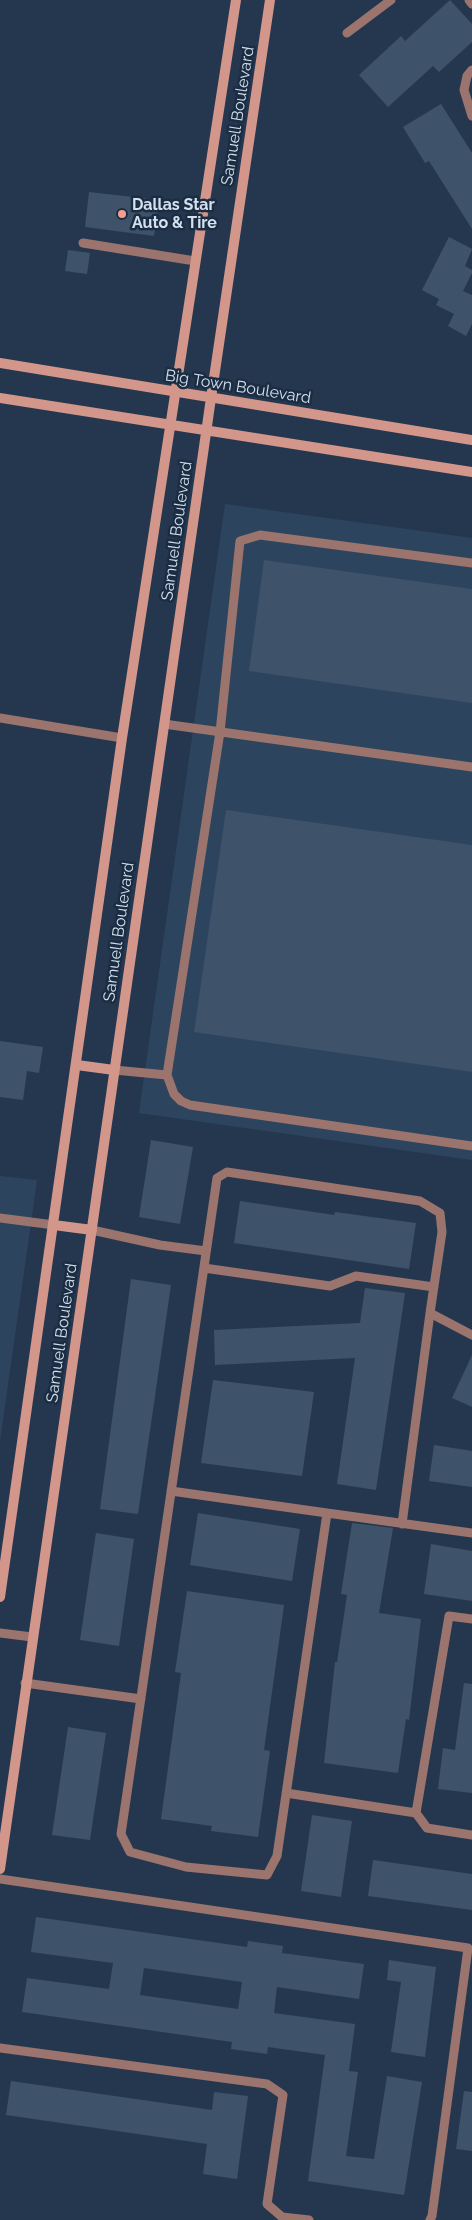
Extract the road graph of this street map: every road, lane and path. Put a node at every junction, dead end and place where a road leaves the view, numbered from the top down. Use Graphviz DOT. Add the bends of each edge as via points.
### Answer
graph roads {
  1 [pos="236,0"];
  2 [pos="270,0"];
  3 [pos="391,0"];
  4 [pos="469,0"];
  5 [pos="472,4"];
  6 [pos="347,33"];
  7 [pos="472,70"];
  8 [pos="472,116"];
  9 [pos="82,243"];
  10 [pos="195,261"];
  11 [pos="0,363"];
  12 [pos="177,392"];
  13 [pos="0,398"];
  14 [pos="211,398"];
  15 [pos="172,425"];
  16 [pos="206,430"];
  17 [pos="472,440"];
  18 [pos="472,472"];
  19 [pos="472,563"];
  20 [pos="0,718"];
  21 [pos="164,724"];
  22 [pos="220,732"];
  23 [pos="122,738"];
  24 [pos="472,767"];
  25 [pos="77,1065"];
  26 [pos="114,1070"];
  27 [pos="167,1075"];
  28 [pos="472,1146"];
  29 [pos="0,1218"];
  30 [pos="54,1226"];
  31 [pos="92,1230"];
  32 [pos="206,1252"];
  33 [pos="204,1268"];
  34 [pos="434,1287"];
  35 [pos="430,1313"];
  36 [pos="472,1335"];
  37 [pos="171,1491"];
  38 [pos="327,1513"];
  39 [pos="402,1524"];
  40 [pos="472,1533"];
  41 [pos="0,1597"];
  42 [pos="472,1619"];
  43 [pos="0,1633"];
  44 [pos="32,1638"];
  45 [pos="25,1683"];
  46 [pos="141,1699"];
  47 [pos="286,1793"];
  48 [pos="416,1813"];
  49 [pos="472,1835"];
  50 [pos="0,1869"];
  51 [pos="0,1879"];
  52 [pos="0,2048"];
  53 [pos="309,2220"];
  54 [pos="430,2220"];
  1 -- 10 [label="main road, Samuell Boulevard"];
  2 -- 14 [label="main road, Samuell Boulevard"];
  3 -- 6 [label="lane"];
  4 -- 5 [label="lane"];
  7 -- 8 [label="lane" via="464,90"];
  9 -- 10 [label="lane"];
  10 -- 12 [label="main road, Samuell Boulevard"];
  11 -- 12 [label="main road, Big Town Boulevard"];
  12 -- 14 [label="main road, Big Town Boulevard"];
  12 -- 15 [label="main road, Samuell Boulevard"];
  13 -- 15 [label="main road"];
  14 -- 16 [label="main road, Samuell Boulevard"];
  14 -- 17 [label="main road, Big Town Boulevard"];
  15 -- 16 [label="main road"];
  15 -- 23 [label="main road, Samuell Boulevard"];
  16 -- 18 [label="main road"];
  16 -- 21 [label="main road, Samuell Boulevard"];
  19 -- 22 [label="lane" via="260,535 240,541"];
  20 -- 23 [label="lane"];
  21 -- 22 [label="lane"];
  21 -- 26 [label="main road, Samuell Boulevard"];
  22 -- 24 [label="lane"];
  22 -- 27 [label="lane"];
  23 -- 25 [label="main road, Samuell Boulevard"];
  25 -- 26 [label="main road"];
  25 -- 30 [label="main road, Samuell Boulevard"];
  26 -- 27 [label="lane"];
  26 -- 31 [label="main road, Samuell Boulevard"];
  27 -- 28 [label="lane" via="174,1094 190,1106"];
  29 -- 30 [label="lane"];
  30 -- 31 [label="main road"];
  30 -- 41 [label="main road, Samuell Boulevard"];
  31 -- 32 [label="lane"];
  31 -- 44 [label="main road, Samuell Boulevard"];
  32 -- 33 [label="lane"];
  32 -- 34 [label="lane" via="217,1178 227,1172 420,1201 440,1213 442,1232"];
  33 -- 34 [label="lane" via="330,1286 356,1276"];
  33 -- 37 [label="lane"];
  34 -- 35 [label="lane"];
  35 -- 36 [label="lane"];
  35 -- 39 [label="lane"];
  37 -- 38 [label="lane"];
  37 -- 46 [label="lane"];
  38 -- 39 [label="lane"];
  38 -- 47 [label="lane"];
  39 -- 40 [label="lane"];
  42 -- 48 [label="lane" via="449,1616"];
  43 -- 44 [label="lane"];
  44 -- 45 [label="main road, Samuell Boulevard"];
  45 -- 46 [label="lane"];
  45 -- 50 [label="main road, Samuell Boulevard"];
  46 -- 47 [label="lane" via="121,1834 130,1852 186,1867 267,1875 277,1856"];
  47 -- 48 [label="lane"];
  48 -- 49 [label="lane" via="427,1828"];
  51 -- 54 [label="lane" via="468,1948"];
  52 -- 53 [label="lane" via="267,2084 283,2095 267,2204 282,2217"];
}
